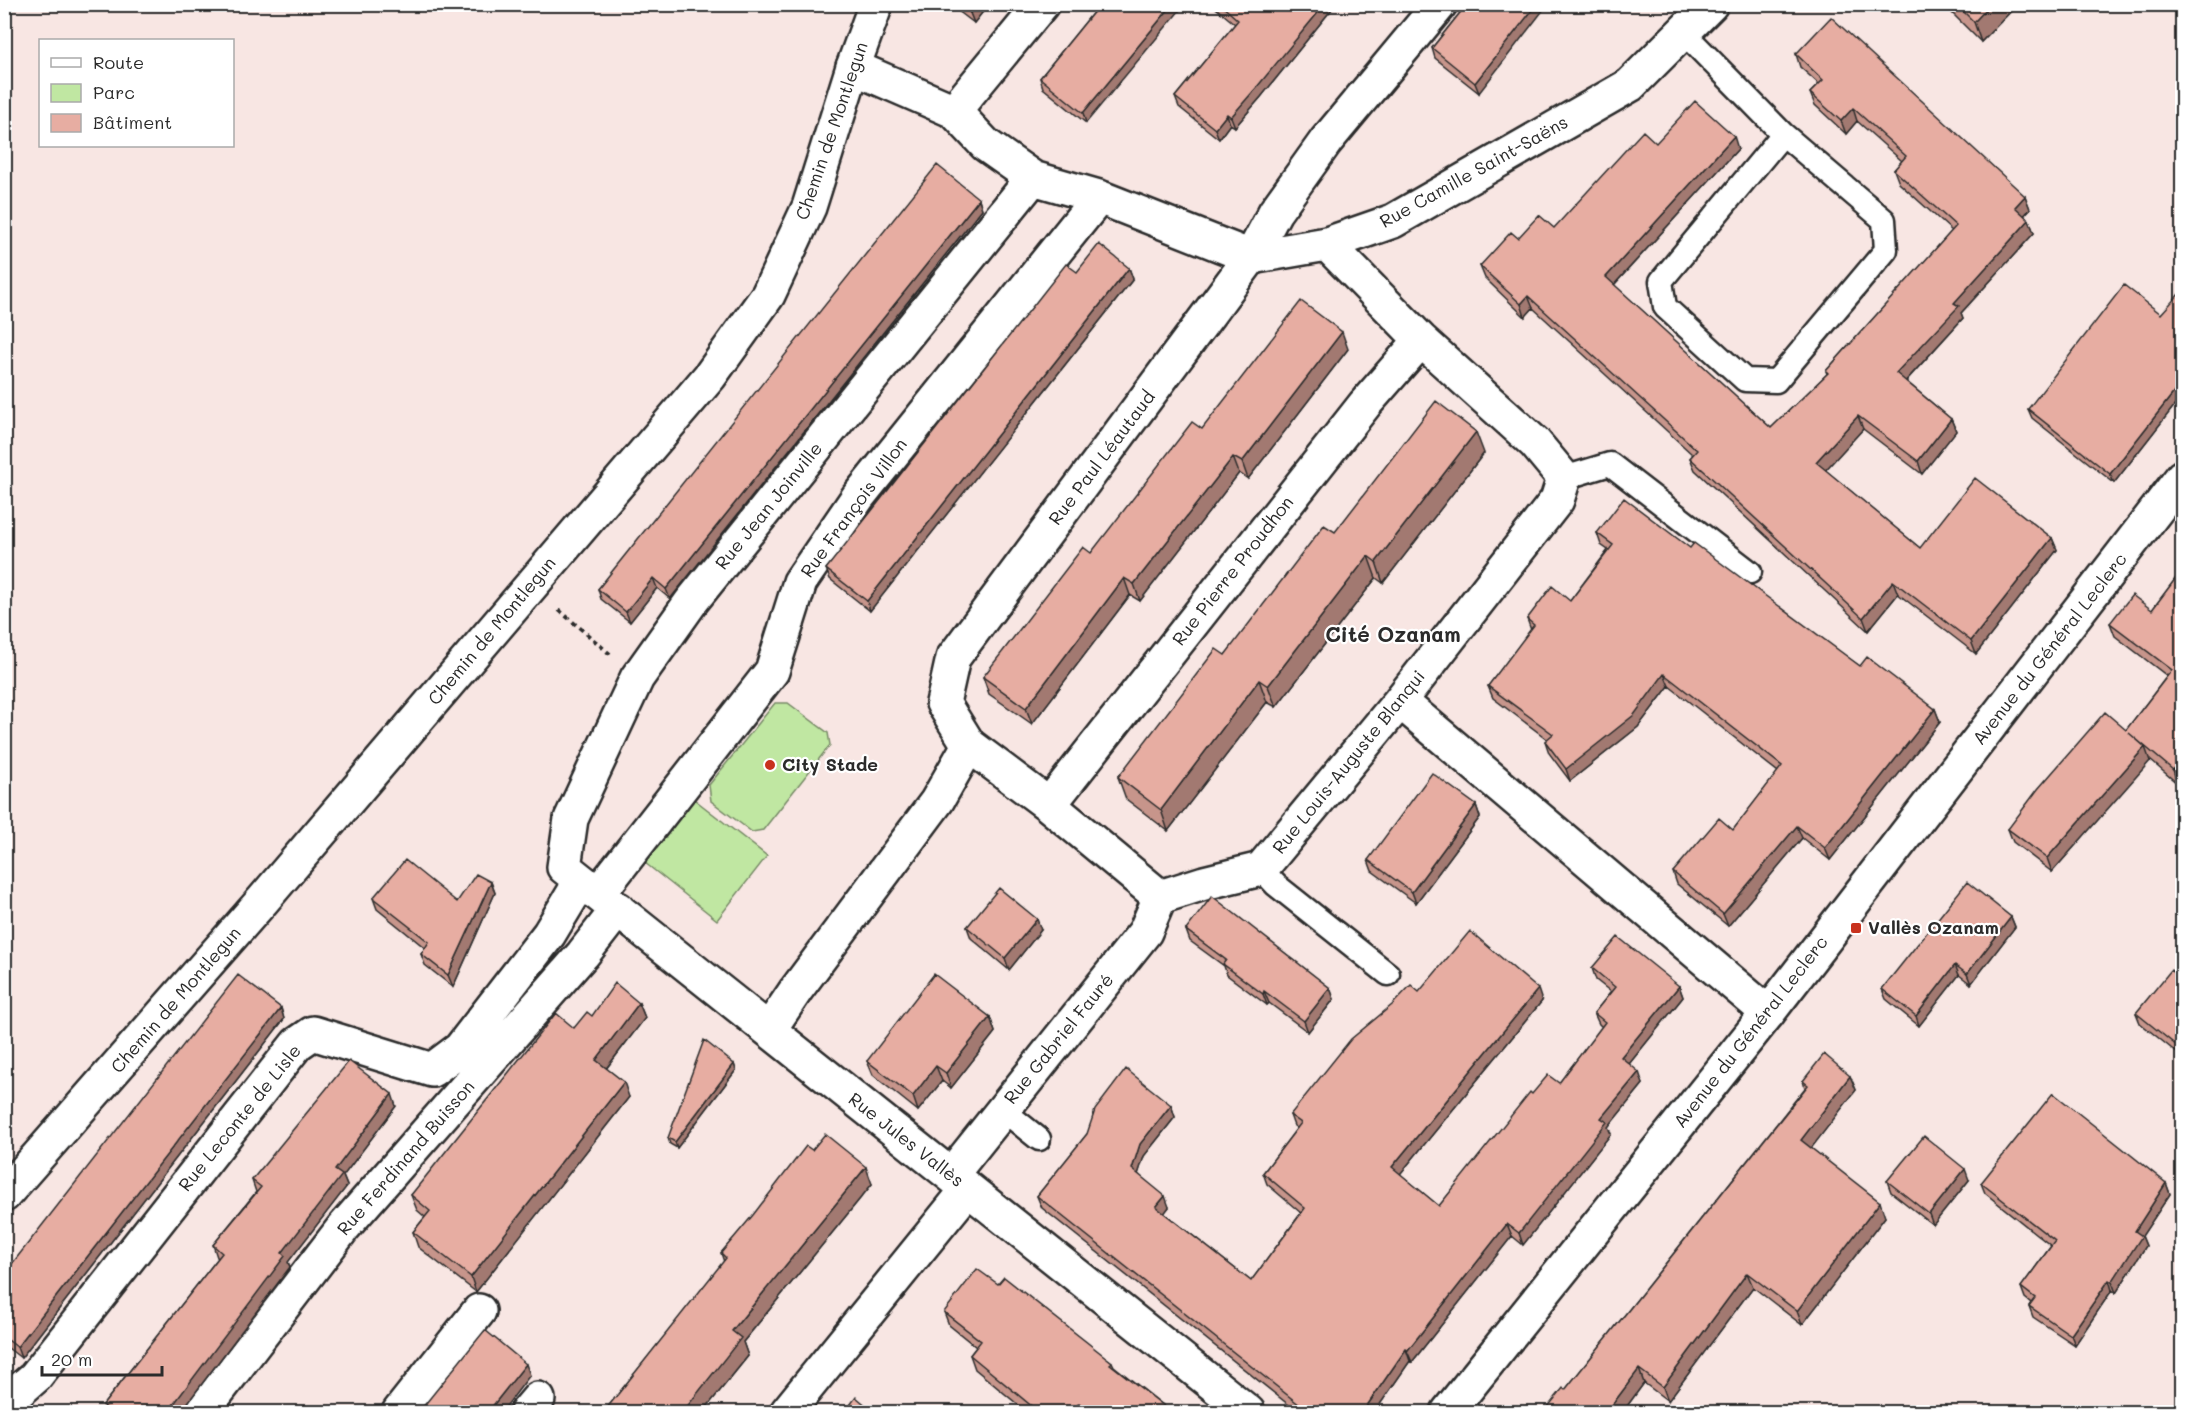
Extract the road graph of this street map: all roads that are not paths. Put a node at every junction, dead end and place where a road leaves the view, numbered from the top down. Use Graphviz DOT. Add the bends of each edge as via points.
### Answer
graph roads {
  1 [pos="876,4"];
  2 [pos="1042,4"];
  3 [pos="1440,4"];
  4 [pos="1710,4"];
  5 [pos="1683,32"];
  6 [pos="853,67"];
  7 [pos="954,111"];
  8 [pos="1783,134"];
  9 [pos="1033,178"];
  10 [pos="1099,197"];
  11 [pos="1326,244"];
  12 [pos="1251,257"];
  13 [pos="1421,340"];
  14 [pos="2182,477"];
  15 [pos="1564,478"];
  16 [pos="1750,572"];
  17 [pos="1400,701"];
  18 [pos="969,745"];
  19 [pos="1049,805"];
  20 [pos="1261,869"];
  21 [pos="590,888"];
  22 [pos="1160,897"];
  23 [pos="1388,974"];
  24 [pos="1768,1013"];
  25 [pos="769,1030"];
  26 [pos="1003,1110"];
  27 [pos="1039,1139"];
  28 [pos="960,1182"];
  29 [pos="4,1195"];
  30 [pos="479,1311"];
  31 [pos="5,1403"];
  32 [pos="17,1413"];
  33 [pos="202,1413"];
  34 [pos="399,1413"];
  35 [pos="787,1413"];
  36 [pos="1248,1413"];
  37 [pos="1448,1413"];
  1 -- 6 [label="street, Chemin de Montlegun"];
  2 -- 7 [label="street"];
  3 -- 12 [label="street, Rue Paul Léautaud" via="1326,141 1275,212"];
  4 -- 5 [label="street, Rue Camille Saint-Saëns"];
  5 -- 8 [label="lane"];
  5 -- 11 [label="street, Rue Camille Saint-Saëns" via="1630,85 1393,221"];
  6 -- 7 [label="street"];
  6 -- 29 [label="street, Chemin de Montlegun" via="809,207 768,295 710,376 271,891"];
  7 -- 9 [label="street" via="986,145"];
  8 -- 8 [label="lane" via="1884,220 1886,250 1776,381 1745,380 1665,307 1661,281"];
  9 -- 10 [label="street"];
  9 -- 21 [label="street, Rue Jean Joinville" via="691,602 637,678 571,819"];
  10 -- 12 [label="street"];
  10 -- 21 [label="street, Rue François Villon" via="858,497 800,582 772,671"];
  11 -- 12 [label="street, Rue Camille Saint-Saëns"];
  11 -- 13 [label="street"];
  12 -- 18 [label="street, Rue Paul Léautaud" via="953,658 943,703"];
  13 -- 15 [label="street" via="1535,443"];
  13 -- 19 [label="street, Rue Pierre Proudhon" via="1365,404"];
  14 -- 24 [label="street, Avenue du Général Leclerc"];
  15 -- 16 [label="lane" via="1610,464"];
  15 -- 17 [label="street, Rue Louis-Auguste Blanqui" via="1557,500"];
  17 -- 20 [label="street, Rue Louis-Auguste Blanqui"];
  17 -- 24 [label="street"];
  18 -- 19 [label="street"];
  18 -- 25 [label="street" via="938,801"];
  19 -- 22 [label="street"];
  20 -- 22 [label="street, Rue Louis-Auguste Blanqui"];
  20 -- 23 [label="lane"];
  21 -- 25 [label="street, Rue Jules Vallès"];
  21 -- 31 [label="street, Rue Leconte de Lisle" via="459,1049 432,1070 313,1033 297,1044 35,1377"];
  21 -- 33 [label="street, Rue Ferdinand Buisson" via="584,954 344,1228"];
  22 -- 26 [label="street, Rue Gabriel Fauré" via="1145,932"];
  24 -- 37 [label="street, Avenue du Général Leclerc"];
  25 -- 28 [label="street, Rue Jules Vallès"];
  26 -- 27 [label="lane"];
  26 -- 28 [label="street, Rue Gabriel Fauré"];
  28 -- 35 [label="street, Rue Gabriel Fauré"];
  28 -- 36 [label="street, Rue Jules Vallès"];
  30 -- 34 [label="street"];
  31 -- 32 [label="street"];
}
